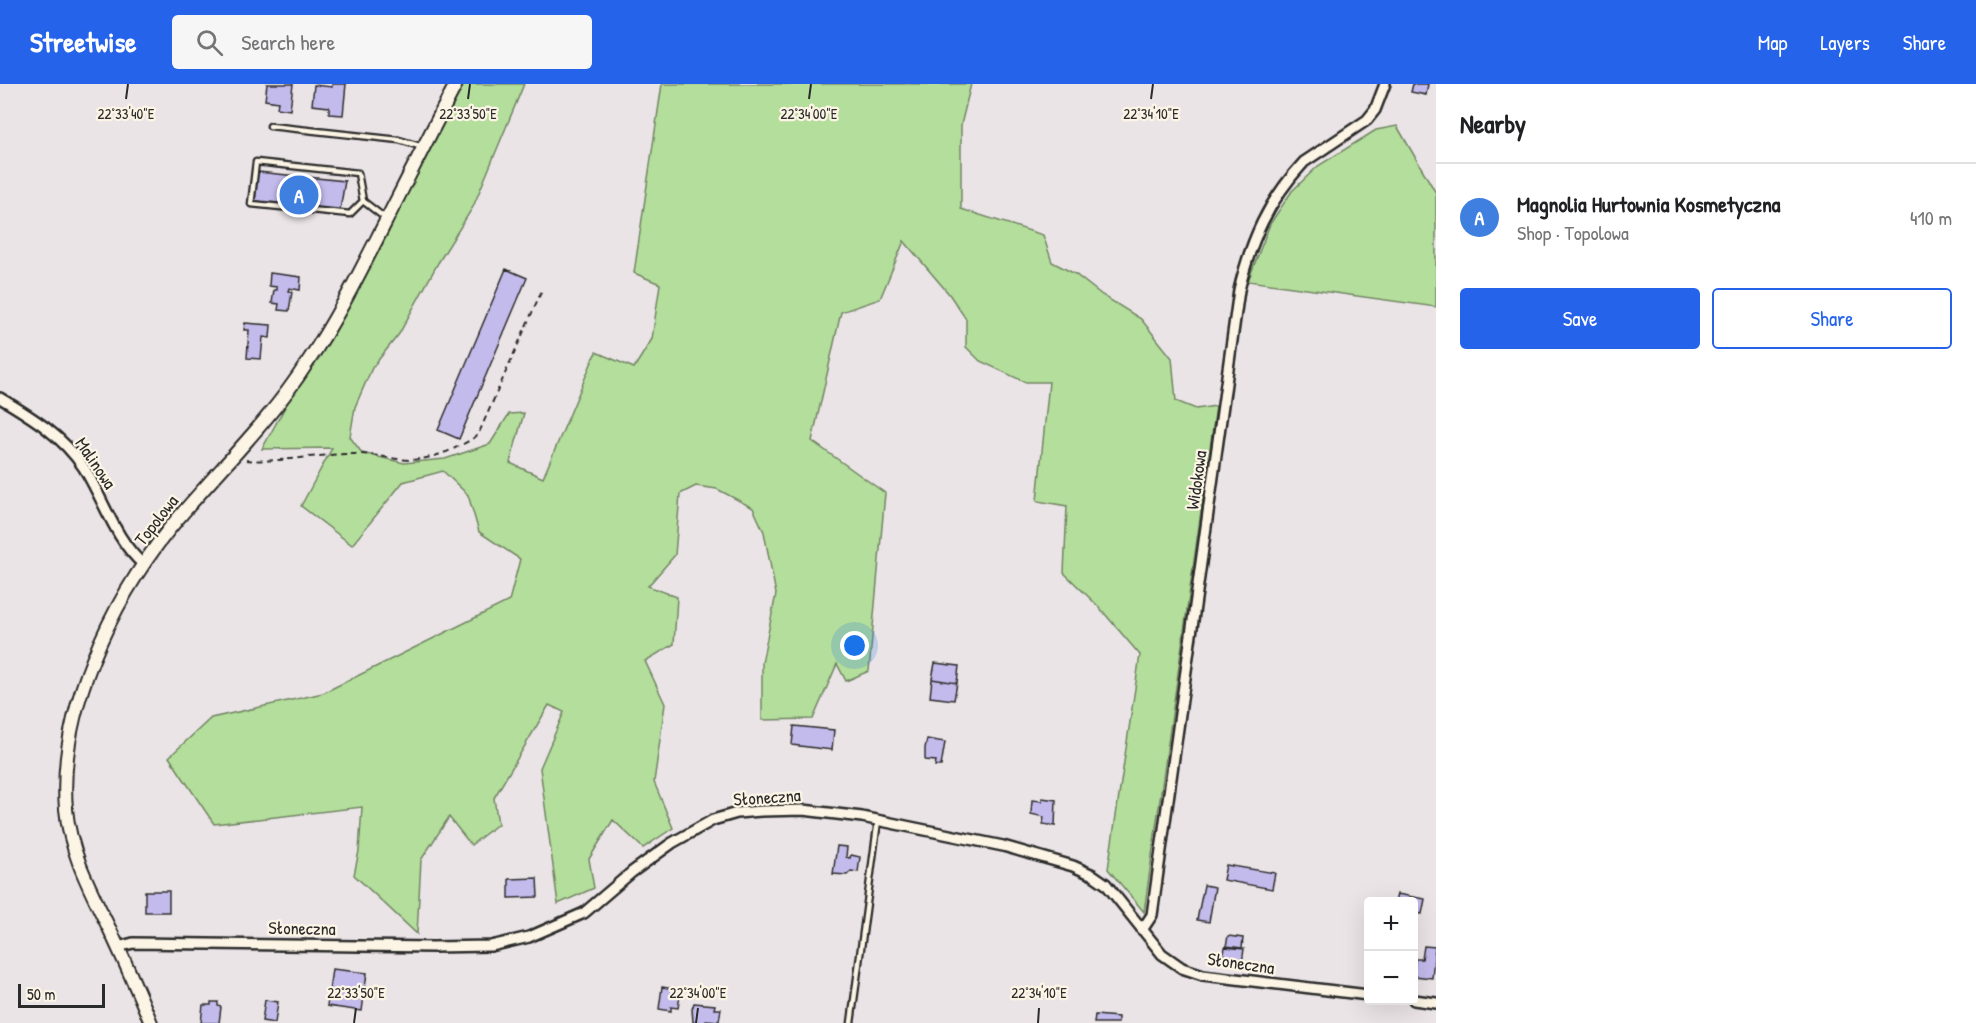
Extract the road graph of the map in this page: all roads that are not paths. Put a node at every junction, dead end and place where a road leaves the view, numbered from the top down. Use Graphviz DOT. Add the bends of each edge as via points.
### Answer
graph roads {
  1 [pos="456,84"];
  2 [pos="1384,84"];
  3 [pos="270,126"];
  4 [pos="423,147"];
  5 [pos="363,201"];
  6 [pos="387,220"];
  7 [pos="0,398"];
  8 [pos="144,565"];
  9 [pos="878,820"];
  10 [pos="1142,930"];
  11 [pos="118,947"];
  12 [pos="1364,995"];
  13 [pos="1418,1001"];
  14 [pos="1436,1003"];
  15 [pos="151,1023"];
  16 [pos="851,1023"];
  1 -- 4 [label="street, Topolowa"];
  2 -- 10 [label="street, Widokowa" via="1367,120 1296,171 1262,219 1248,254 1239,290 1152,915"];
  3 -- 4 [label="lane" via="399,140"];
  4 -- 6 [label="street, Topolowa"];
  5 -- 5 [label="lane" via="358,173 256,162 251,204 350,214"];
  5 -- 6 [label="lane"];
  6 -- 8 [label="street, Topolowa" via="352,288 283,397"];
  7 -- 8 [label="street, Malinowa" via="39,422 72,452 127,547"];
  8 -- 11 [label="street, Topolowa" via="115,612 87,679 73,728 65,780 68,824 77,859"];
  9 -- 10 [label="street, Słoneczna" via="1002,846 1073,866 1106,884"];
  9 -- 11 [label="street, Słoneczna" via="803,810 761,810 713,820 672,843 584,913 536,934 491,946"];
  9 -- 16 [label="lane"];
  10 -- 12 [label="street, Słoneczna" via="1171,961 1203,975"];
  11 -- 15 [label="street, Topolowa"];
  13 -- 14 [label="street"];
}
